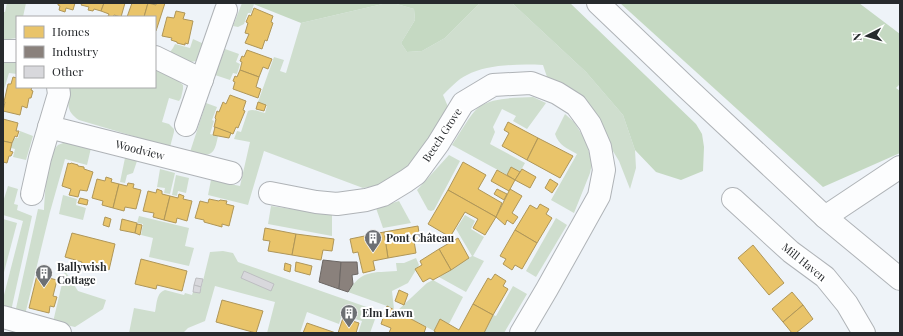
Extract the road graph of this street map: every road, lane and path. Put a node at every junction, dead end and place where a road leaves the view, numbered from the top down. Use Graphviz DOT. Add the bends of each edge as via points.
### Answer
graph roads {
  1 [pos="598,3"];
  2 [pos="226,10"];
  3 [pos="3,51"];
  4 [pos="16,51"];
  5 [pos="156,57"];
  6 [pos="202,80"];
  7 [pos="58,88"];
  8 [pos="186,124"];
  9 [pos="48,127"];
  10 [pos="900,167"];
  11 [pos="231,173"];
  12 [pos="270,193"];
  13 [pos="32,194"];
  14 [pos="733,199"];
  15 [pos="825,217"];
  16 [pos="900,279"];
  17 [pos="3,317"];
  18 [pos="60,333"];
  19 [pos="521,333"];
  20 [pos="864,333"];
  1 -- 15 [label="street"];
  2 -- 6 [label="street"];
  3 -- 4 [label="street"];
  5 -- 6 [label="street"];
  6 -- 8 [label="street"];
  7 -- 9 [label="street" via="59,94"];
  9 -- 11 [label="street, Woodview"];
  9 -- 13 [label="street"];
  10 -- 15 [label="street"];
  12 -- 19 [label="street, Beech Grove" via="337,204 383,195 416,174 463,103 493,85 531,83 557,93 576,105 590,124 600,147 604,170 599,196"];
  14 -- 20 [label="street, Mill Haven" via="791,252 825,277 847,304"];
  15 -- 16 [label="street"];
  17 -- 18 [label="street"];
}
